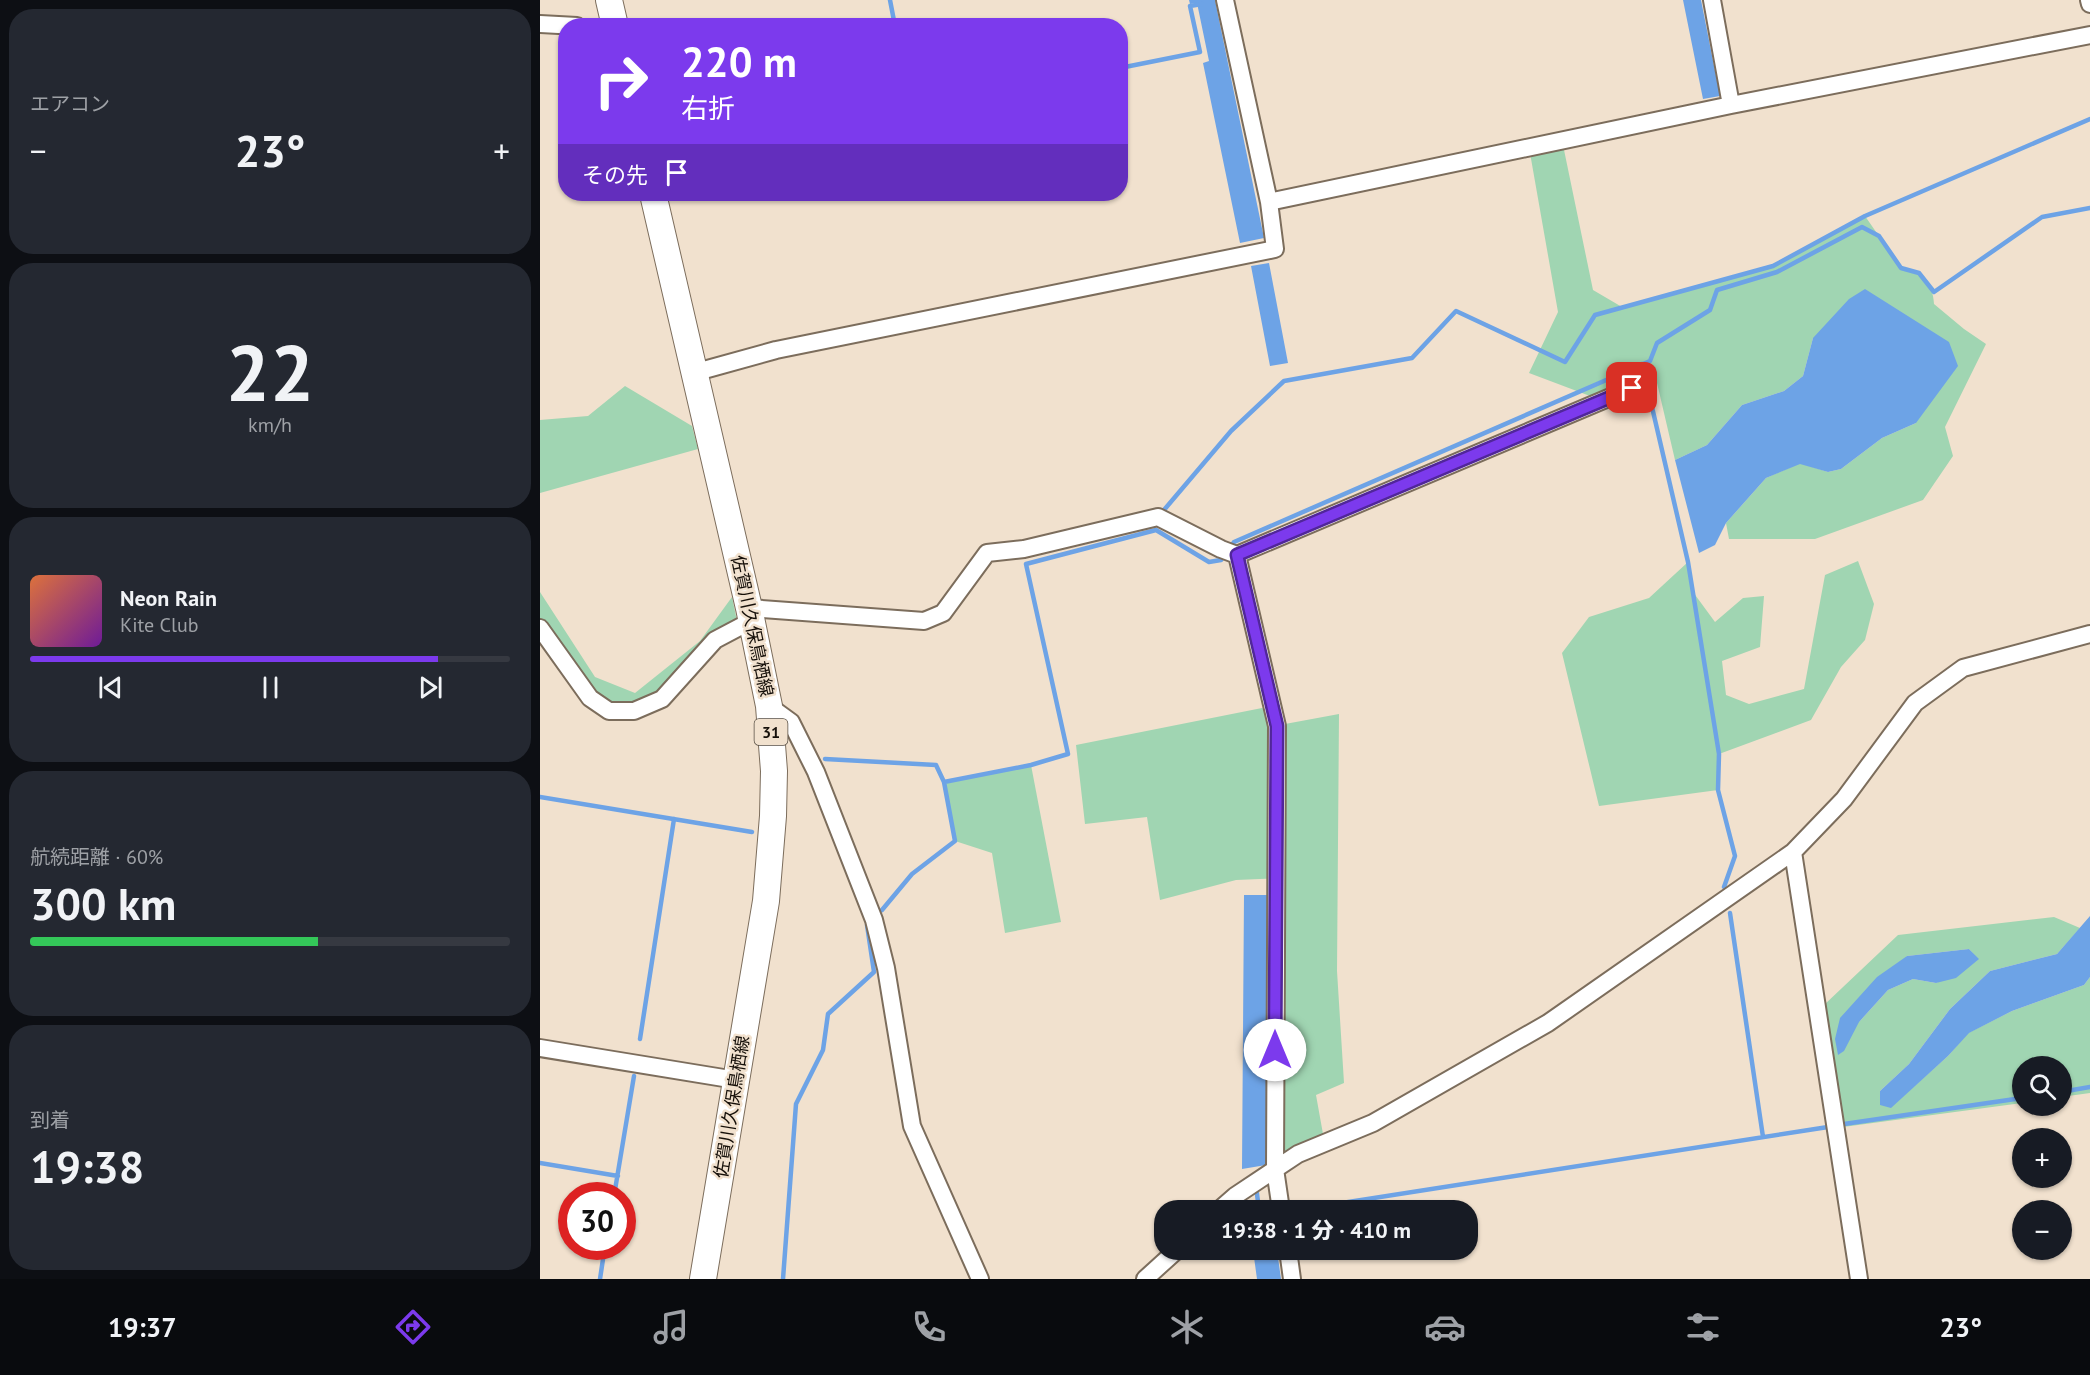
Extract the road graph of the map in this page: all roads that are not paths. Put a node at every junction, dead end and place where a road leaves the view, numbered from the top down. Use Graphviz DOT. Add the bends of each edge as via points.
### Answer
graph roads {
  1 [pos="609,0"];
  2 [pos="1225,0"];
  3 [pos="1712,0"];
  4 [pos="613,18"];
  5 [pos="540,24"];
  6 [pos="558,25"];
  7 [pos="2090,35"];
  8 [pos="1731,105"];
  9 [pos="654,201"];
  10 [pos="1269,202"];
  11 [pos="693,373"];
  12 [pos="1632,388"];
  13 [pos="1229,552"];
  14 [pos="750,614"];
  15 [pos="540,628"];
  16 [pos="2090,634"];
  17 [pos="770,706"];
  18 [pos="1793,852"];
  19 [pos="540,1048"];
  20 [pos="736,1080"];
  21 [pos="1268,1173"];
  22 [pos="1232,1200"];
  23 [pos="1277,1200"];
  24 [pos="1166,1260"];
  25 [pos="1289,1260"];
  26 [pos="703,1279"];
  27 [pos="980,1279"];
  28 [pos="1145,1279"];
  29 [pos="1292,1279"];
  30 [pos="1859,1279"];
  1 -- 4 [label="main road"];
  2 -- 10 [label="street"];
  3 -- 8 [label="street"];
  5 -- 6 [label="street"];
  7 -- 8 [label="street"];
  8 -- 10 [label="street"];
  9 -- 11 [label="main road, 佐賀川久保鳥栖線 / 31"];
  10 -- 11 [label="street" via="1275,249 776,350"];
  11 -- 14 [label="main road, 佐賀川久保鳥栖線 / 31"];
  12 -- 13 [label="street"];
  13 -- 14 [label="street" via="1158,517 1024,549 987,553 943,614 924,621"];
  13 -- 21 [label="street" via="1277,726"];
  14 -- 15 [label="street" via="715,640 662,699 634,711 609,711 590,698"];
  14 -- 17 [label="main road, 佐賀川久保鳥栖線 / 31"];
  16 -- 18 [label="street" via="1963,668 1943,682 1915,703 1844,799"];
  17 -- 20 [label="main road, 佐賀川久保鳥栖線 / 31" via="774,782 766,901"];
  17 -- 27 [label="street" via="790,722 816,772 874,920 886,968 912,1126"];
  18 -- 21 [label="street" via="1548,1023 1373,1123 1298,1154"];
  18 -- 30 [label="street"];
  19 -- 20 [label="street"];
  20 -- 26 [label="main road, 佐賀川久保鳥栖線 / 31"];
  21 -- 22 [label="street"];
  21 -- 23 [label="street"];
  24 -- 28 [label="street"];
  25 -- 29 [label="street"];
}
